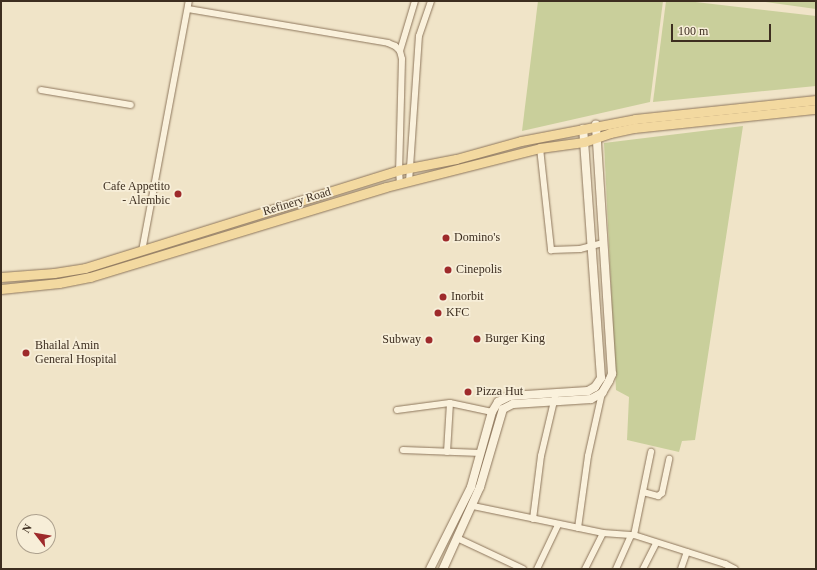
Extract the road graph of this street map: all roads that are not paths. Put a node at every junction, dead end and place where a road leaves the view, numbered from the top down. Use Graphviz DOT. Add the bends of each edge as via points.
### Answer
graph roads {
  1 [pos="189,1"];
  2 [pos="415,1"];
  3 [pos="431,1"];
  4 [pos="188,9"];
  5 [pos="400,51"];
  6 [pos="41,90"];
  7 [pos="816,100"];
  8 [pos="131,105"];
  9 [pos="816,109"];
  10 [pos="596,125"];
  11 [pos="583,128"];
  12 [pos="598,137"];
  13 [pos="584,142"];
  14 [pos="540,148"];
  15 [pos="409,168"];
  16 [pos="399,170"];
  17 [pos="405,183"];
  18 [pos="603,243"];
  19 [pos="592,247"];
  20 [pos="152,248"];
  21 [pos="142,251"];
  22 [pos="153,258"];
  23 [pos="1,277"];
  24 [pos="1,289"];
  25 [pos="555,393"];
  26 [pos="602,393"];
  27 [pos="555,402"];
  28 [pos="450,403"];
  29 [pos="397,410"];
  30 [pos="492,412"];
  31 [pos="403,450"];
  32 [pos="447,452"];
  33 [pos="651,452"];
  34 [pos="481,453"];
  35 [pos="668,459"];
  36 [pos="643,492"];
  37 [pos="473,506"];
  38 [pos="533,519"];
  39 [pos="558,525"];
  40 [pos="578,528"];
  41 [pos="603,533"];
  42 [pos="633,535"];
  43 [pos="457,538"];
  44 [pos="656,542"];
  45 [pos="687,552"];
  46 [pos="724,566"];
  47 [pos="430,569"];
  48 [pos="443,569"];
  49 [pos="523,569"];
  50 [pos="538,569"];
  51 [pos="585,569"];
  52 [pos="616,569"];
  53 [pos="643,569"];
  54 [pos="681,569"];
  55 [pos="735,569"];
  1 -- 4 [label="street"];
  2 -- 5 [label="street"];
  3 -- 15 [label="street" via="419,36"];
  4 -- 5 [label="street" via="388,43"];
  4 -- 21 [label="street"];
  5 -- 16 [label="street" via="402,59"];
  6 -- 8 [label="street"];
  7 -- 10 [label="main road, Refinery Road"];
  9 -- 12 [label="main road, Refinery Road" via="634,128"];
  10 -- 11 [label="main road, Refinery Road"];
  10 -- 12 [label="street"];
  11 -- 13 [label="street"];
  11 -- 15 [label="main road, Refinery Road"];
  12 -- 13 [label="main road, Refinery Road"];
  12 -- 18 [label="street"];
  13 -- 14 [label="main road, Refinery Road"];
  13 -- 19 [label="street"];
  14 -- 17 [label="main road, Refinery Road"];
  14 -- 19 [label="street" via="551,250"];
  15 -- 16 [label="main road, Refinery Road"];
  15 -- 17 [label="street"];
  16 -- 17 [label="street"];
  16 -- 20 [label="main road, Refinery Road"];
  17 -- 22 [label="main road, Refinery Road"];
  18 -- 19 [label="street"];
  18 -- 26 [label="street" via="612,374"];
  19 -- 25 [label="street" via="601,378 595,387 588,391"];
  20 -- 21 [label="main road, Refinery Road"];
  20 -- 22 [label="main road"];
  21 -- 23 [label="main road, Refinery Road" via="75,270"];
  22 -- 24 [label="main road, Refinery Road" via="72,281"];
  25 -- 27 [label="street"];
  25 -- 30 [label="street" via="506,397 498,402"];
  26 -- 27 [label="street" via="591,399"];
  26 -- 40 [label="street" via="588,456"];
  27 -- 37 [label="street" via="513,404 504,409"];
  27 -- 38 [label="street" via="541,456"];
  28 -- 29 [label="street"];
  28 -- 30 [label="street"];
  28 -- 32 [label="street"];
  30 -- 34 [label="street"];
  31 -- 32 [label="street"];
  32 -- 34 [label="street"];
  33 -- 36 [label="street"];
  34 -- 47 [label="street" via="469,491"];
  35 -- 36 [label="street" via="662,493 658,496"];
  36 -- 42 [label="street"];
  37 -- 38 [label="street"];
  37 -- 43 [label="street"];
  38 -- 39 [label="street"];
  39 -- 40 [label="street"];
  39 -- 50 [label="street"];
  40 -- 41 [label="street"];
  41 -- 42 [label="street"];
  41 -- 51 [label="street"];
  42 -- 44 [label="street"];
  42 -- 52 [label="street"];
  43 -- 48 [label="street"];
  43 -- 49 [label="street"];
  44 -- 45 [label="street"];
  44 -- 53 [label="street"];
  45 -- 46 [label="street"];
  45 -- 54 [label="street"];
  46 -- 55 [label="street"];
}
